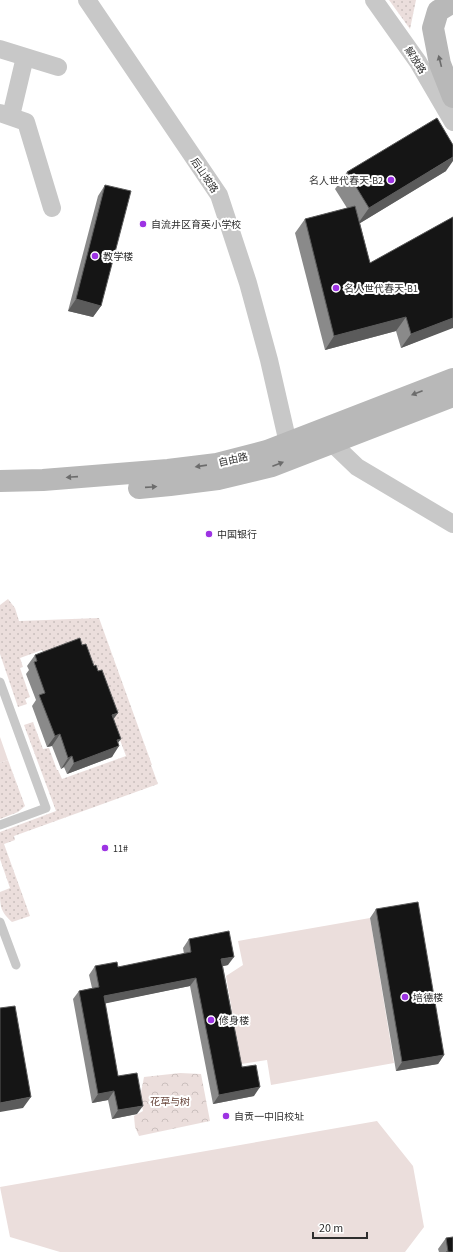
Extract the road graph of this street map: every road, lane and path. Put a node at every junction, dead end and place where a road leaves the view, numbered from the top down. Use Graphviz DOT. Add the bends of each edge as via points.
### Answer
graph roads {
  1 [pos="86,0"];
  2 [pos="374,0"];
  3 [pos="453,2"];
  4 [pos="0,50"];
  5 [pos="25,57"];
  6 [pos="58,67"];
  7 [pos="453,97"];
  8 [pos="5,115"];
  9 [pos="453,122"];
  10 [pos="52,208"];
  11 [pos="453,379"];
  12 [pos="453,396"];
  13 [pos="288,443"];
  14 [pos="332,443"];
  15 [pos="0,481"];
  16 [pos="0,496"];
  17 [pos="453,524"];
  18 [pos="0,682"];
  19 [pos="0,825"];
  20 [pos="0,922"];
  21 [pos="16,965"];
  1 -- 13 [label="street, 后山坡路" via="218,195 248,283"];
  2 -- 9 [label="street, 解放路" via="418,62"];
  7 -- 3 [label="main road, one-way" via="440,64 433,28 438,11"];
  4 -- 5 [label="street"];
  5 -- 6 [label="street"];
  5 -- 8 [label="street"];
  8 -- 10 [label="street" via="26,122"];
  11 -- 13 [label="main road, 自由路, one-way"];
  12 -- 14 [label="main road, 自由路"];
  13 -- 15 [label="main road, 自由路, one-way" via="217,464"];
  16 -- 14 [label="main road, 自由路, one-way" via="44,495 218,479 272,466"];
  14 -- 17 [label="street" via="356,467"];
  18 -- 19 [label="lane" via="46,808"];
  20 -- 21 [label="lane"];
}
